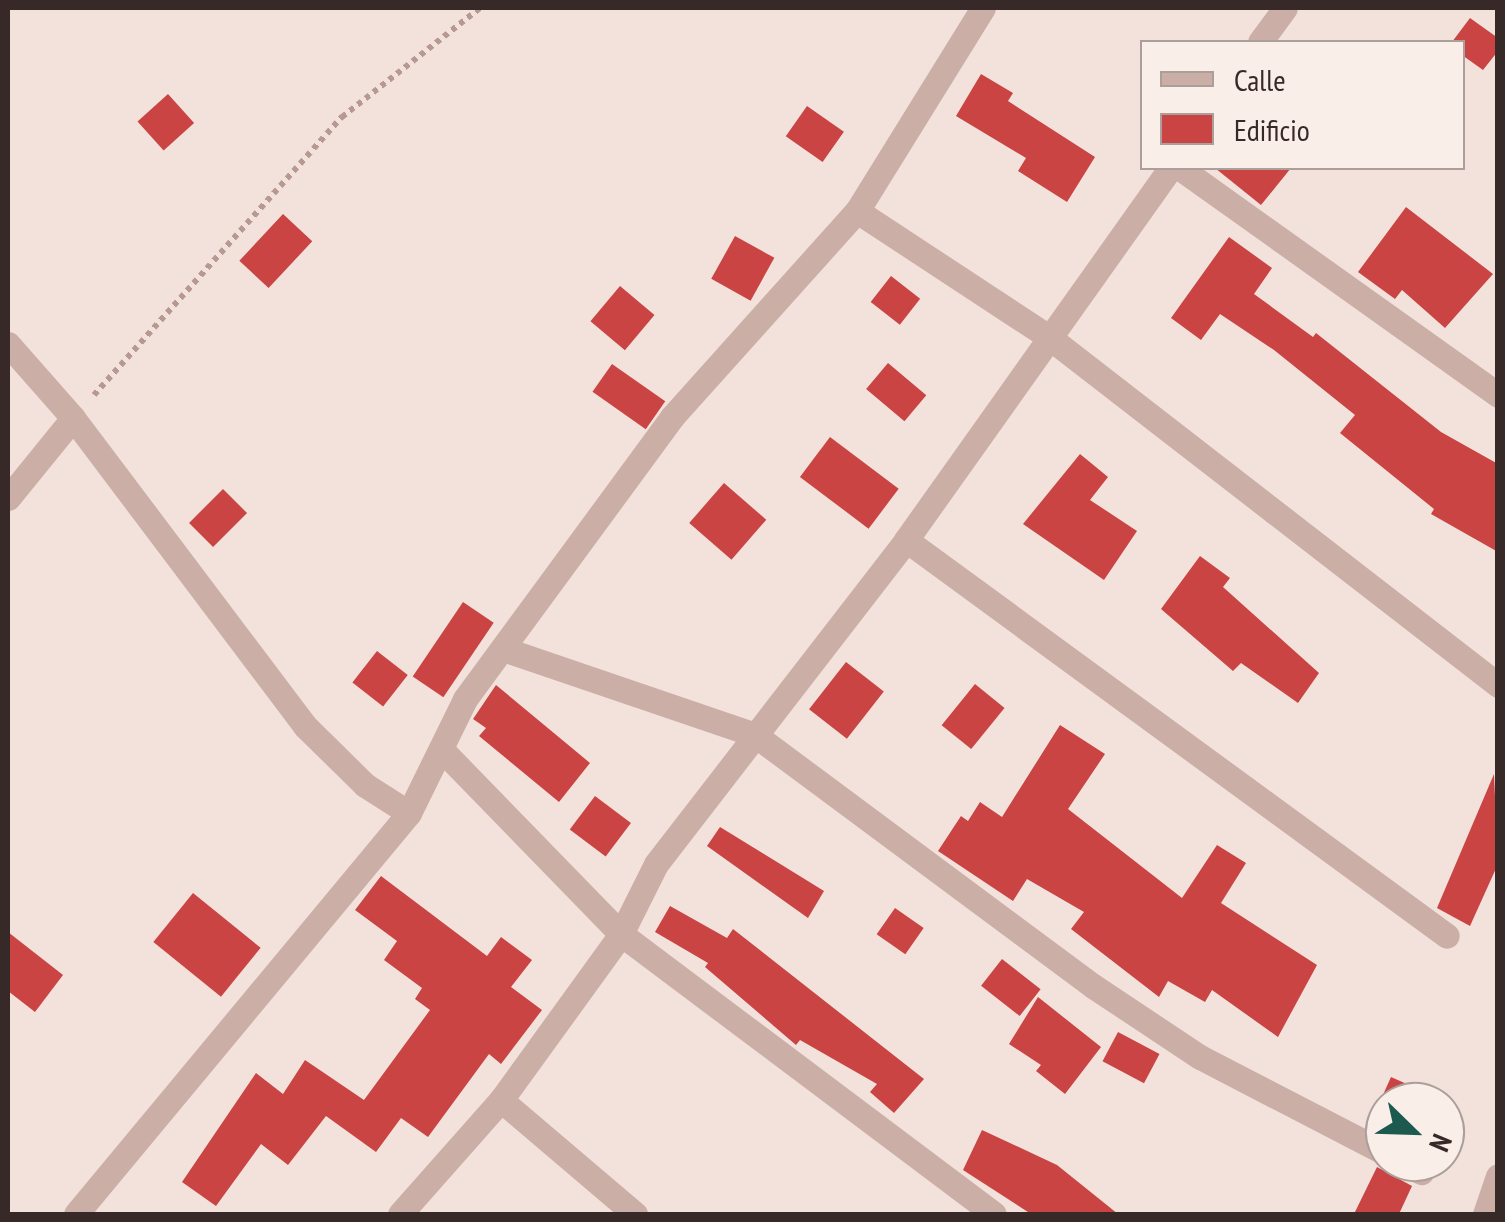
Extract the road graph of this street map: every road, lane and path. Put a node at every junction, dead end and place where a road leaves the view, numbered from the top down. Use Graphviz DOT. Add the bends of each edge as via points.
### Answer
graph roads {
  1 [pos="480,8"];
  2 [pos="983,8"];
  3 [pos="1285,8"];
  4 [pos="1261,40"];
  5 [pos="1169,170"];
  6 [pos="1183,170"];
  7 [pos="857,211"];
  8 [pos="1050,338"];
  9 [pos="8,344"];
  10 [pos="1498,395"];
  11 [pos="73,418"];
  12 [pos="8,498"];
  13 [pos="906,540"];
  14 [pos="502,649"];
  15 [pos="1498,685"];
  16 [pos="755,736"];
  17 [pos="443,751"];
  18 [pos="409,814"];
  19 [pos="620,934"];
  20 [pos="1447,936"];
  21 [pos="501,1100"];
  22 [pos="1365,1143"];
  23 [pos="1498,1176"];
  24 [pos="76,1214"];
  25 [pos="400,1214"];
  26 [pos="636,1214"];
  27 [pos="994,1214"];
  28 [pos="1485,1214"];
  1 -- 11 [label="path" via="342,117"];
  2 -- 7 [label="street"];
  3 -- 4 [label="street"];
  5 -- 8 [label="street"];
  6 -- 10 [label="street"];
  7 -- 8 [label="street"];
  7 -- 14 [label="street" via="672,416"];
  8 -- 13 [label="street"];
  8 -- 15 [label="street"];
  9 -- 11 [label="street"];
  11 -- 12 [label="street"];
  11 -- 18 [label="street" via="305,726 365,786"];
  13 -- 16 [label="street"];
  13 -- 20 [label="street"];
  14 -- 16 [label="street"];
  14 -- 17 [label="street" via="465,699"];
  16 -- 19 [label="street" via="656,864"];
  16 -- 22 [label="street" via="1139,1017 1200,1057"];
  17 -- 18 [label="street"];
  17 -- 19 [label="street"];
  18 -- 24 [label="street"];
  19 -- 21 [label="street"];
  19 -- 27 [label="street"];
  21 -- 25 [label="street"];
  21 -- 26 [label="street"];
  23 -- 28 [label="street"];
}
